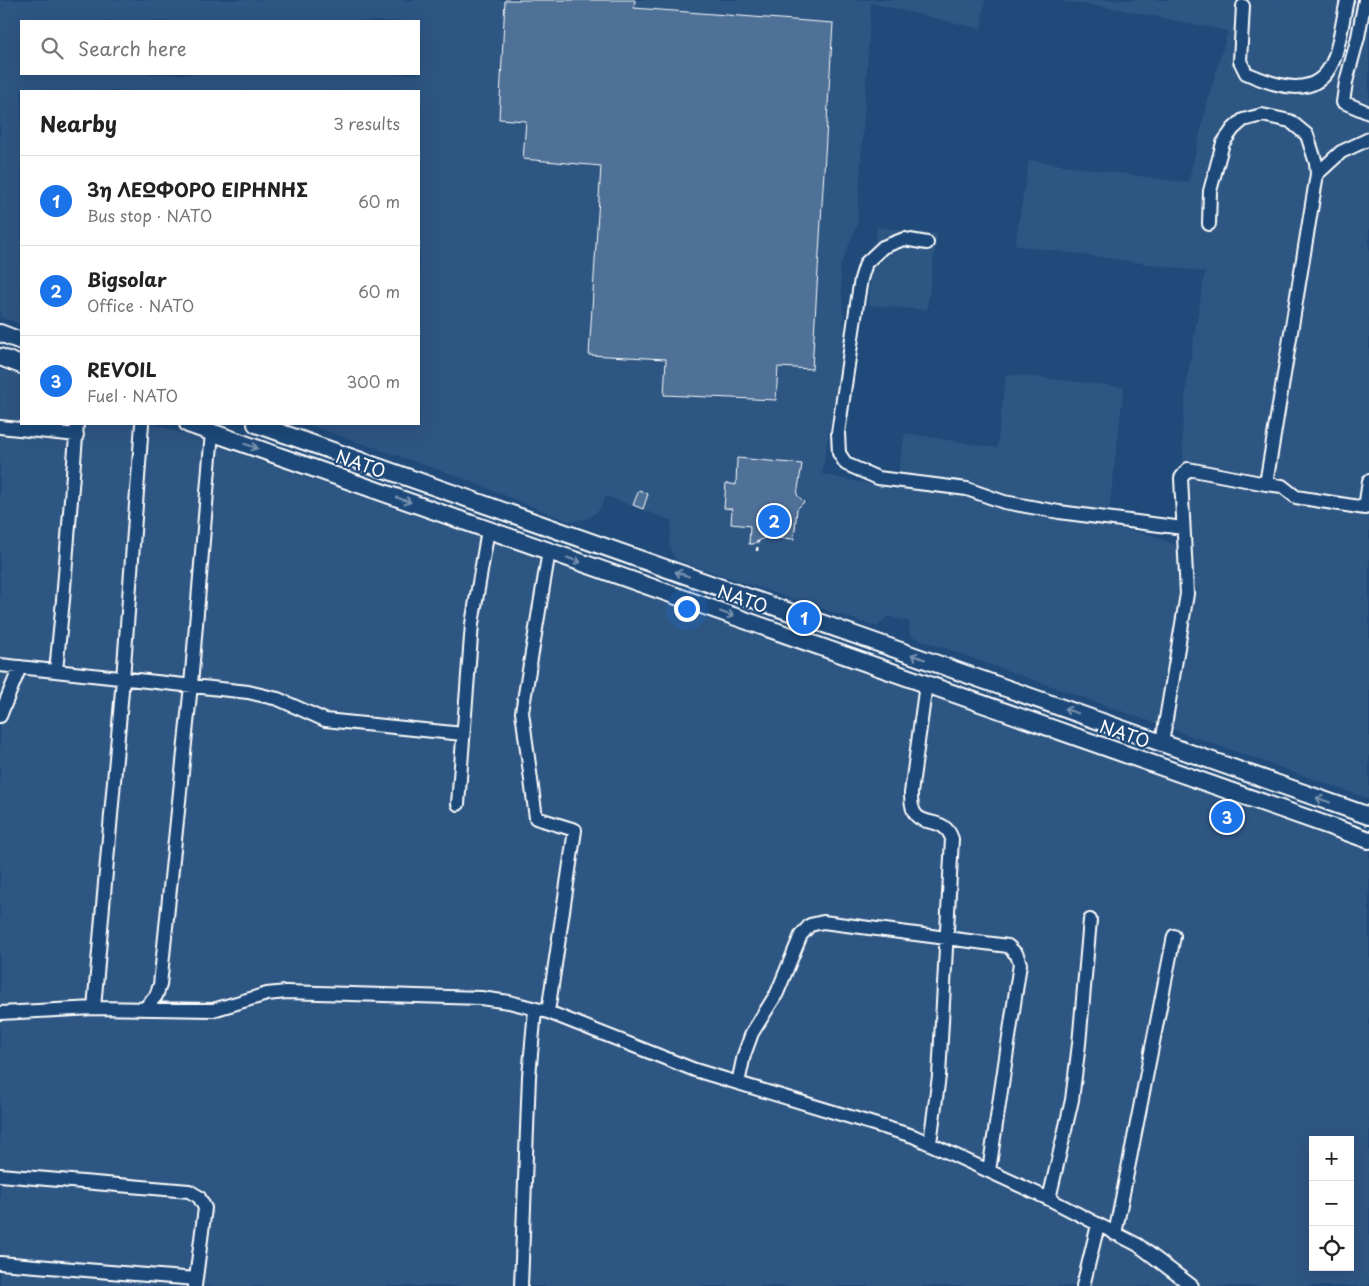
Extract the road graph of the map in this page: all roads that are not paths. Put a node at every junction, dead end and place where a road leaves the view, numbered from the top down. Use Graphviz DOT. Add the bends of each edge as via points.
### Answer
graph roads {
  1 [pos="1347,0"];
  2 [pos="1365,0"];
  3 [pos="1243,6"];
  4 [pos="1369,113"];
  5 [pos="1369,138"];
  6 [pos="1317,174"];
  7 [pos="1209,224"];
  8 [pos="927,243"];
  9 [pos="0,333"];
  10 [pos="20,341"];
  11 [pos="0,357"];
  12 [pos="20,365"];
  13 [pos="142,425"];
  14 [pos="191,425"];
  15 [pos="259,425"];
  16 [pos="0,427"];
  17 [pos="77,429"];
  18 [pos="212,432"];
  19 [pos="1369,481"];
  20 [pos="1266,484"];
  21 [pos="1183,528"];
  22 [pos="488,530"];
  23 [pos="549,551"];
  24 [pos="0,665"];
  25 [pos="20,667"];
  26 [pos="56,671"];
  27 [pos="123,679"];
  28 [pos="926,684"];
  29 [pos="191,686"];
  30 [pos="0,716"];
  31 [pos="463,734"];
  32 [pos="1162,743"];
  33 [pos="458,804"];
  34 [pos="1369,816"];
  35 [pos="1369,840"];
  36 [pos="1090,920"];
  37 [pos="1174,936"];
  38 [pos="947,937"];
  39 [pos="94,1008"];
  40 [pos="145,1008"];
  41 [pos="535,1010"];
  42 [pos="548,1012"];
  43 [pos="0,1013"];
  44 [pos="738,1083"];
  45 [pos="930,1143"];
  46 [pos="989,1171"];
  47 [pos="0,1175"];
  48 [pos="1049,1199"];
  49 [pos="1098,1225"];
  50 [pos="1115,1234"];
  51 [pos="0,1263"];
  52 [pos="195,1283"];
  53 [pos="521,1286"];
  54 [pos="1083,1286"];
  55 [pos="1192,1286"];
  1 -- 3 [label="street" via="1333,61 1322,78 1306,87 1267,82 1246,73 1240,61"];
  2 -- 4 [label="street" via="1343,102"];
  5 -- 6 [label="street" via="1341,152"];
  6 -- 7 [label="street" via="1307,135 1290,121 1262,116 1244,120 1223,143 1210,191"];
  6 -- 20 [label="street"];
  8 -- 21 [label="street" via="904,239 883,247 866,262 838,433 839,453 846,464 878,478 967,489 1013,504"];
  9 -- 10 [label="main road"];
  11 -- 12 [label="main road"];
  13 -- 27 [label="street"];
  14 -- 18 [label="main road, ΝΑΤΟ"];
  32 -- 15 [label="main road, ΝΑΤΟ, one-way"];
  16 -- 17 [label="street"];
  17 -- 26 [label="street"];
  18 -- 22 [label="main road, ΝΑΤΟ, one-way"];
  18 -- 29 [label="street"];
  19 -- 20 [label="street" via="1365,508 1296,497 1282,486"];
  20 -- 21 [label="street" via="1188,469 1181,478"];
  21 -- 32 [label="street" via="1187,594"];
  22 -- 23 [label="main road, ΝΑΤΟ"];
  22 -- 31 [label="street" via="472,624"];
  23 -- 28 [label="main road, ΝΑΤΟ, one-way"];
  23 -- 42 [label="street" via="522,712 536,818 575,830"];
  24 -- 25 [label="street"];
  25 -- 26 [label="street"];
  25 -- 30 [label="street"];
  26 -- 27 [label="street"];
  27 -- 29 [label="street"];
  27 -- 39 [label="street"];
  28 -- 35 [label="main road, ΝΑΤΟ"];
  28 -- 38 [label="street" via="910,807 916,816 949,830 952,839"];
  29 -- 31 [label="street" via="278,699 325,720"];
  29 -- 40 [label="street" via="160,985 156,996"];
  31 -- 33 [label="street"];
  34 -- 32 [label="main road, ΝΑΤΟ, one-way"];
  36 -- 48 [label="street" via="1072,1100"];
  37 -- 50 [label="street"];
  38 -- 44 [label="street" via="823,922 810,925 801,935 777,993 752,1033"];
  38 -- 45 [label="street" via="939,1076"];
  38 -- 46 [label="street" via="1008,946 1019,960"];
  39 -- 40 [label="street"];
  39 -- 43 [label="street"];
  40 -- 41 [label="street" via="213,1010 267,994 286,992 481,998"];
  41 -- 42 [label="street"];
  41 -- 53 [label="street" via="529,1076"];
  42 -- 44 [label="street" via="695,1070"];
  44 -- 45 [label="street"];
  45 -- 46 [label="street"];
  46 -- 48 [label="street"];
  47 -- 52 [label="street" via="189,1191 199,1197 205,1208"];
  48 -- 49 [label="street"];
  49 -- 50 [label="street"];
  49 -- 54 [label="street"];
  50 -- 55 [label="street" via="1138,1245"];
  51 -- 52 [label="street"];
}
